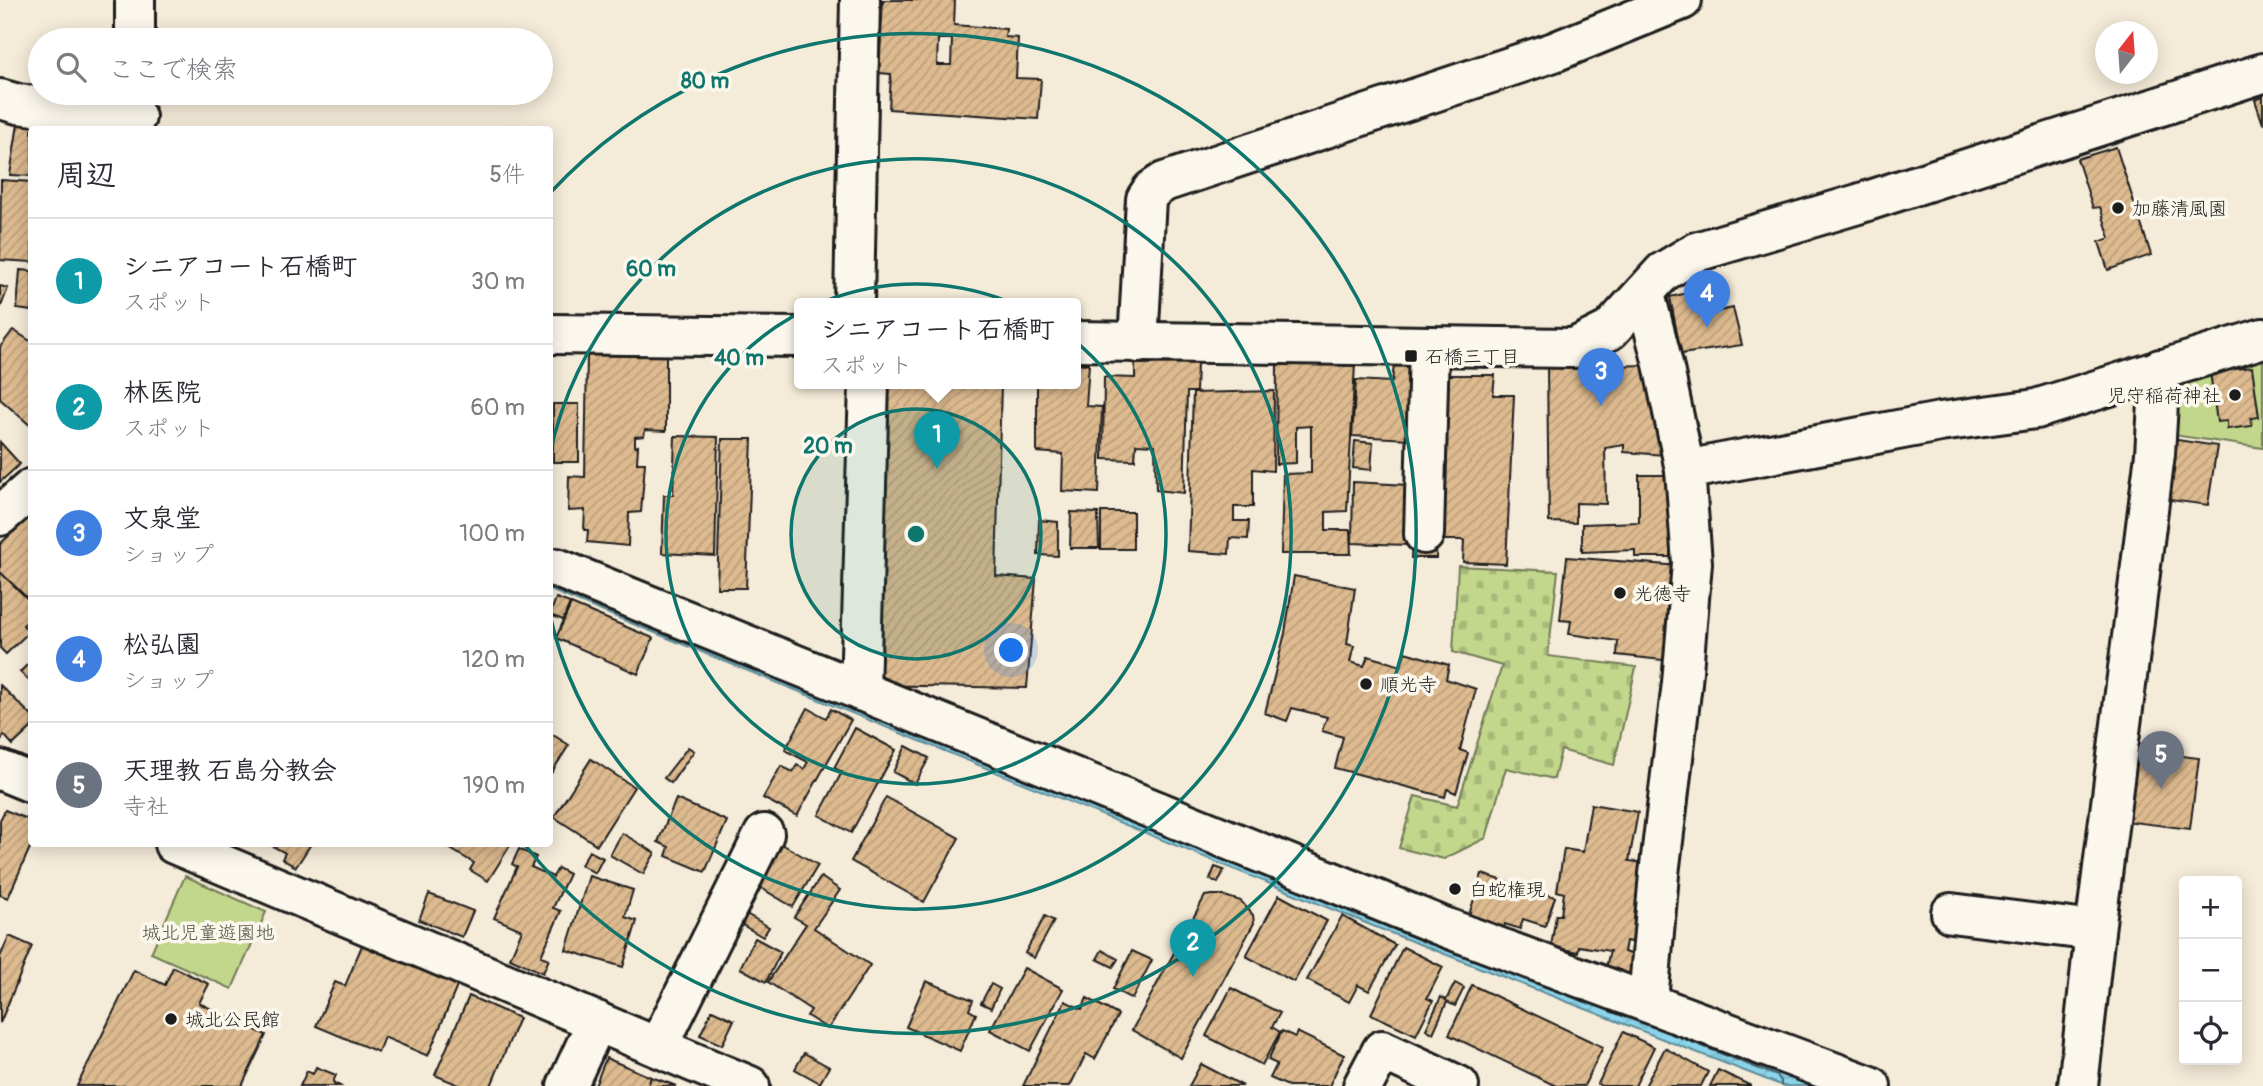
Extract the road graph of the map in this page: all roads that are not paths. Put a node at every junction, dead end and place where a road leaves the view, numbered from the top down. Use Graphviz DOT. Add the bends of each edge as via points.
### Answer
graph roads {
  1 [pos="135,0"];
  2 [pos="860,0"];
  3 [pos="1682,0"];
  4 [pos="135,28"];
  5 [pos="2263,73"];
  6 [pos="0,99"];
  7 [pos="28,105"];
  8 [pos="31,105"];
  9 [pos="136,113"];
  10 [pos="1644,294"];
  11 [pos="854,298"];
  12 [pos="553,334"];
  13 [pos="794,337"];
  14 [pos="2263,338"];
  15 [pos="1081,341"];
  16 [pos="1138,343"];
  17 [pos="1429,346"];
  18 [pos="2160,369"];
  19 [pos="869,389"];
  20 [pos="1685,470"];
  21 [pos="28,492"];
  22 [pos="0,516"];
  23 [pos="1424,534"];
  24 [pos="557,568"];
  25 [pos="860,691"];
  26 [pos="0,770"];
  27 [pos="28,781"];
  28 [pos="764,834"];
  29 [pos="181,847"];
  30 [pos="1951,913"];
  31 [pos="2095,932"];
  32 [pos="1648,1001"];
  33 [pos="597,1021"];
  34 [pos="657,1047"];
  35 [pos="567,1086"];
  36 [pos="750,1086"];
  37 [pos="1363,1086"];
  38 [pos="1459,1086"];
  39 [pos="1871,1086"];
  40 [pos="2078,1086"];
  1 -- 4 [label="street"];
  2 -- 11 [label="street"];
  3 -- 16 [label="street" via="1554,52 1164,182 1146,199"];
  5 -- 10 [label="street" via="1696,252 1663,272"];
  6 -- 7 [label="street"];
  8 -- 9 [label="street"];
  10 -- 17 [label="street" via="1611,330 1574,348"];
  10 -- 20 [label="street"];
  12 -- 13 [label="street"];
  14 -- 18 [label="street"];
  15 -- 16 [label="street"];
  16 -- 17 [label="street"];
  17 -- 23 [label="street"];
  18 -- 20 [label="street" via="2036,409 1940,422"];
  18 -- 31 [label="street" via="2155,454"];
  19 -- 25 [label="street"];
  20 -- 32 [label="street" via="1692,563"];
  21 -- 22 [label="street"];
  24 -- 25 [label="street"];
  25 -- 32 [label="street" via="1439,925"];
  26 -- 27 [label="street"];
  28 -- 34 [label="street"];
  29 -- 33 [label="street"];
  30 -- 31 [label="street"];
  31 -- 40 [label="street"];
  32 -- 39 [label="street"];
  33 -- 34 [label="street"];
  33 -- 35 [label="street"];
  34 -- 36 [label="street"];
  37 -- 38 [label="street" via="1382,1050"];
}
